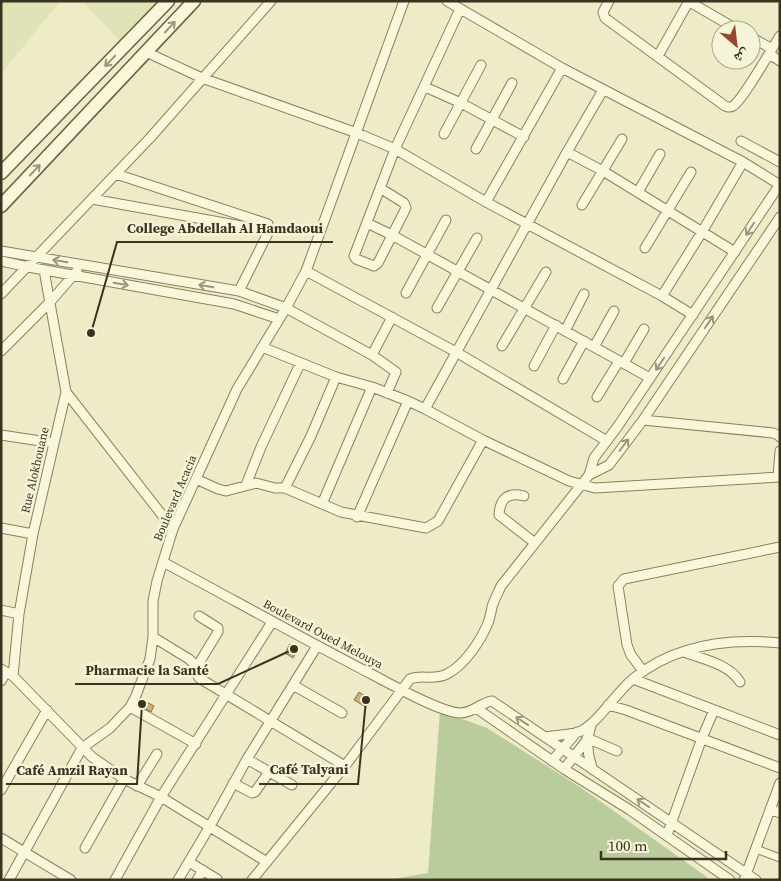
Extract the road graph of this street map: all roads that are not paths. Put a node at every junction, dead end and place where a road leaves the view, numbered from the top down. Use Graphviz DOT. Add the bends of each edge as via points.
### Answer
graph roads {
  1 [pos="168,1"];
  2 [pos="194,1"];
  3 [pos="271,1"];
  4 [pos="404,1"];
  5 [pos="447,1"];
  6 [pos="609,1"];
  7 [pos="689,1"];
  8 [pos="460,9"];
  9 [pos="721,20"];
  10 [pos="780,36"];
  11 [pos="761,45"];
  12 [pos="146,52"];
  13 [pos="770,52"];
  14 [pos="658,56"];
  15 [pos="780,61"];
  16 [pos="481,65"];
  17 [pos="562,68"];
  18 [pos="202,78"];
  19 [pos="512,83"];
  20 [pos="425,87"];
  21 [pos="603,90"];
  22 [pos="461,103"];
  23 [pos="492,120"];
  24 [pos="357,133"];
  25 [pos="444,134"];
  26 [pos="524,137"];
  27 [pos="622,139"];
  28 [pos="741,141"];
  29 [pos="395,149"];
  30 [pos="476,149"];
  31 [pos="567,152"];
  32 [pos="660,154"];
  33 [pos="743,162"];
  34 [pos="780,162"];
  35 [pos="603,171"];
  36 [pos="691,172"];
  37 [pos="1,173"];
  38 [pos="116,174"];
  39 [pos="780,185"];
  40 [pos="380,188"];
  41 [pos="638,192"];
  42 [pos="92,199"];
  43 [pos="486,202"];
  44 [pos="582,205"];
  45 [pos="1,206"];
  46 [pos="668,210"];
  47 [pos="780,217"];
  48 [pos="446,220"];
  49 [pos="366,223"];
  50 [pos="527,224"];
  51 [pos="269,231"];
  52 [pos="702,232"];
  53 [pos="392,235"];
  54 [pos="476,238"];
  55 [pos="645,248"];
  56 [pos="1,250"];
  57 [pos="735,252"];
  58 [pos="428,255"];
  59 [pos="37,257"];
  60 [pos="1,261"];
  61 [pos="83,264"];
  62 [pos="28,267"];
  63 [pos="44,270"];
  64 [pos="306,270"];
  65 [pos="458,271"];
  66 [pos="546,272"];
  67 [pos="73,275"];
  68 [pos="491,289"];
  69 [pos="239,291"];
  70 [pos="406,293"];
  71 [pos="1,294"];
  72 [pos="584,294"];
  73 [pos="662,296"];
  74 [pos="50,302"];
  75 [pos="286,308"];
  76 [pos="437,308"];
  77 [pos="525,308"];
  78 [pos="614,311"];
  79 [pos="693,315"];
  80 [pos="392,317"];
  81 [pos="279,319"];
  82 [pos="556,325"];
  83 [pos="644,329"];
  84 [pos="565,331"];
  85 [pos="584,341"];
  86 [pos="502,346"];
  87 [pos="262,347"];
  88 [pos="594,347"];
  89 [pos="1,351"];
  90 [pos="456,352"];
  91 [pos="372,355"];
  92 [pos="622,362"];
  93 [pos="300,364"];
  94 [pos="534,366"];
  95 [pos="336,377"];
  96 [pos="650,378"];
  97 [pos="563,379"];
  98 [pos="372,388"];
  99 [pos="66,392"];
  100 [pos="386,393"];
  101 [pos="598,397"];
  102 [pos="408,401"];
  103 [pos="425,409"];
  104 [pos="643,420"];
  105 [pos="1,435"];
  106 [pos="779,436"];
  107 [pos="483,440"];
  108 [pos="606,441"];
  109 [pos="54,443"];
  110 [pos="780,451"];
  111 [pos="589,475"];
  112 [pos="779,477"];
  113 [pos="196,478"];
  114 [pos="246,485"];
  115 [pos="582,485"];
  116 [pos="285,488"];
  117 [pos="524,496"];
  118 [pos="322,504"];
  119 [pos="357,516"];
  120 [pos="1,528"];
  121 [pos="173,529"];
  122 [pos="33,534"];
  123 [pos="534,543"];
  124 [pos="780,547"];
  125 [pos="163,562"];
  126 [pos="1,610"];
  127 [pos="19,614"];
  128 [pos="199,616"];
  129 [pos="272,622"];
  130 [pos="153,637"];
  131 [pos="780,643"];
  132 [pos="316,646"];
  133 [pos="684,652"];
  134 [pos="196,668"];
  135 [pos="643,671"];
  136 [pos="7,672"];
  137 [pos="633,679"];
  138 [pos="1,681"];
  139 [pos="740,682"];
  140 [pos="293,685"];
  141 [pos="402,691"];
  142 [pos="228,695"];
  143 [pos="608,705"];
  144 [pos="130,707"];
  145 [pos="476,708"];
  146 [pos="47,710"];
  147 [pos="714,710"];
  148 [pos="342,713"];
  149 [pos="271,721"];
  150 [pos="591,725"];
  151 [pos="578,732"];
  152 [pos="780,735"];
  153 [pos="545,737"];
  154 [pos="702,738"];
  155 [pos="587,739"];
  156 [pos="196,744"];
  157 [pos="82,748"];
  158 [pos="562,749"];
  159 [pos="617,751"];
  160 [pos="157,754"];
  161 [pos="573,757"];
  162 [pos="246,759"];
  163 [pos="552,761"];
  164 [pos="345,766"];
  165 [pos="780,768"];
  166 [pos="564,769"];
  167 [pos="592,770"];
  168 [pos="269,772"];
  169 [pos="124,779"];
  170 [pos="234,783"];
  171 [pos="780,784"];
  172 [pos="292,785"];
  173 [pos="137,786"];
  174 [pos="1,790"];
  175 [pos="161,798"];
  176 [pos="770,809"];
  177 [pos="780,813"];
  178 [pos="672,822"];
  179 [pos="210,826"];
  180 [pos="666,835"];
  181 [pos="1,838"];
  182 [pos="85,848"];
  183 [pos="756,849"];
  184 [pos="25,852"];
  185 [pos="780,858"];
  186 [pos="189,862"];
  187 [pos="266,862"];
  188 [pos="203,870"];
  189 [pos="745,877"];
  190 [pos="217,879"];
  191 [pos="9,880"];
  192 [pos="71,880"];
  193 [pos="115,880"];
  194 [pos="178,880"];
  195 [pos="197,880"];
  196 [pos="252,880"];
  197 [pos="730,880"];
  198 [pos="756,880"];
  1 -- 37 [label="main road, one-way"];
  12 -- 2 [label="main road, one-way"];
  3 -- 18 [label="street"];
  4 -- 24 [label="street, Boulevard Acacia"];
  5 -- 8 [label="street"];
  6 -- 14 [label="street" via="603,12 605,18"];
  7 -- 9 [label="street"];
  7 -- 14 [label="street"];
  8 -- 17 [label="street"];
  8 -- 20 [label="street"];
  10 -- 13 [label="street"];
  11 -- 13 [label="street"];
  12 -- 18 [label="street"];
  45 -- 12 [label="main road, one-way"];
  13 -- 14 [label="street" via="747,88 730,107"];
  13 -- 15 [label="street"];
  16 -- 22 [label="street"];
  17 -- 21 [label="street"];
  17 -- 26 [label="street"];
  18 -- 24 [label="street"];
  18 -- 38 [label="street"];
  19 -- 23 [label="street"];
  20 -- 22 [label="street"];
  20 -- 29 [label="street"];
  21 -- 31 [label="street"];
  21 -- 33 [label="street"];
  22 -- 23 [label="street"];
  22 -- 25 [label="street"];
  23 -- 26 [label="street"];
  23 -- 30 [label="street"];
  24 -- 29 [label="street"];
  24 -- 64 [label="street, Boulevard Acacia"];
  26 -- 43 [label="street"];
  27 -- 35 [label="street"];
  28 -- 34 [label="street"];
  29 -- 40 [label="street"];
  29 -- 43 [label="street"];
  31 -- 35 [label="street"];
  31 -- 50 [label="street"];
  32 -- 41 [label="street"];
  33 -- 39 [label="street"];
  33 -- 52 [label="street"];
  35 -- 41 [label="street"];
  35 -- 44 [label="street"];
  36 -- 46 [label="street"];
  38 -- 42 [label="street"];
  38 -- 51 [label="street" via="266,222"];
  39 -- 57 [label="street, one-way"];
  40 -- 49 [label="street"];
  40 -- 53 [label="street" via="404,203 406,208"];
  41 -- 46 [label="street"];
  42 -- 51 [label="street"];
  42 -- 59 [label="street"];
  43 -- 50 [label="street"];
  46 -- 52 [label="street"];
  46 -- 55 [label="street"];
  104 -- 47 [label="street, one-way"];
  48 -- 58 [label="street"];
  49 -- 53 [label="street"];
  49 -- 53 [label="street" via="354,256 356,259 376,265"];
  50 -- 68 [label="street"];
  50 -- 73 [label="street"];
  51 -- 69 [label="street"];
  52 -- 57 [label="street"];
  52 -- 73 [label="street"];
  53 -- 58 [label="street"];
  54 -- 65 [label="street"];
  56 -- 59 [label="street"];
  57 -- 79 [label="street"];
  58 -- 65 [label="street"];
  58 -- 70 [label="street"];
  61 -- 59 [label="street, one-way"];
  59 -- 62 [label="street"];
  60 -- 62 [label="street"];
  61 -- 67 [label="street"];
  69 -- 61 [label="street, one-way"];
  62 -- 63 [label="street"];
  62 -- 71 [label="street"];
  63 -- 67 [label="street"];
  63 -- 74 [label="street, Rue Alokhouane"];
  64 -- 75 [label="street, Boulevard Acacia"];
  64 -- 80 [label="street"];
  65 -- 68 [label="street"];
  65 -- 76 [label="street"];
  66 -- 77 [label="street"];
  67 -- 74 [label="street"];
  67 -- 81 [label="street, one-way" via="234,304"];
  68 -- 77 [label="street"];
  68 -- 90 [label="street"];
  69 -- 75 [label="street"];
  72 -- 84 [label="street"];
  73 -- 79 [label="street"];
  74 -- 89 [label="street"];
  74 -- 99 [label="street, Rue Alokhouane"];
  75 -- 81 [label="street, Boulevard Acacia"];
  75 -- 91 [label="street"];
  77 -- 82 [label="street"];
  77 -- 86 [label="street"];
  78 -- 88 [label="street"];
  79 -- 96 [label="street, one-way"];
  80 -- 90 [label="street"];
  80 -- 91 [label="street"];
  81 -- 87 [label="street, Boulevard Acacia"];
  82 -- 84 [label="street"];
  82 -- 94 [label="street"];
  83 -- 92 [label="street"];
  84 -- 85 [label="street"];
  85 -- 88 [label="street"];
  85 -- 97 [label="street"];
  87 -- 93 [label="street"];
  87 -- 113 [label="street, Boulevard Acacia" via="237,389"];
  88 -- 92 [label="street"];
  90 -- 103 [label="street"];
  90 -- 108 [label="street"];
  91 -- 100 [label="street" via="396,372"];
  92 -- 96 [label="street"];
  92 -- 101 [label="street"];
  93 -- 95 [label="street"];
  93 -- 114 [label="street" via="260,447"];
  95 -- 98 [label="street"];
  95 -- 116 [label="street"];
  96 -- 108 [label="street"];
  98 -- 100 [label="street"];
  98 -- 118 [label="street"];
  99 -- 109 [label="street, Rue Alokhouane"];
  99 -- 121 [label="street"];
  100 -- 102 [label="street"];
  102 -- 103 [label="street"];
  102 -- 119 [label="street"];
  103 -- 107 [label="street"];
  104 -- 106 [label="street"];
  111 -- 104 [label="street, one-way" via="609,465"];
  105 -- 109 [label="street"];
  107 -- 115 [label="street"];
  107 -- 119 [label="street" via="438,521 432,526 419,527"];
  108 -- 111 [label="street" via="594,458"];
  109 -- 122 [label="street, Rue Alokhouane"];
  110 -- 112 [label="street"];
  111 -- 115 [label="street"];
  112 -- 115 [label="street" via="595,488"];
  113 -- 114 [label="street" via="226,491"];
  113 -- 121 [label="street, Boulevard Acacia"];
  114 -- 116 [label="street" via="256,483"];
  115 -- 123 [label="street"];
  116 -- 118 [label="street"];
  117 -- 123 [label="street" via="514,493 506,497 500,505 499,515"];
  118 -- 119 [label="street"];
  120 -- 122 [label="street"];
  121 -- 125 [label="street, Boulevard Acacia"];
  122 -- 127 [label="street, Rue Alokhouane"];
  123 -- 141 [label="street" via="501,586 480,639 462,662 440,676 410,679"];
  124 -- 135 [label="street" via="620,582 627,645"];
  125 -- 129 [label="street, Boulevard Oued Melouya"];
  125 -- 130 [label="street, Boulevard Acacia" via="153,601"];
  126 -- 127 [label="street"];
  127 -- 136 [label="street, Rue Alokhouane"];
  128 -- 134 [label="street" via="215,625 218,632"];
  129 -- 132 [label="street, Boulevard Oued Melouya"];
  129 -- 142 [label="street"];
  130 -- 134 [label="street" via="189,659"];
  130 -- 144 [label="street, Boulevard Acacia" via="148,666"];
  131 -- 133 [label="street" via="724,642"];
  132 -- 140 [label="street"];
  132 -- 141 [label="street, Boulevard Oued Melouya"];
  133 -- 135 [label="street"];
  133 -- 139 [label="street" via="729,670"];
  134 -- 142 [label="street" via="200,678"];
  135 -- 137 [label="street"];
  136 -- 138 [label="street"];
  136 -- 146 [label="street"];
  137 -- 143 [label="street"];
  137 -- 147 [label="street"];
  140 -- 148 [label="street"];
  140 -- 149 [label="street"];
  141 -- 145 [label="street, Boulevard Oued Melouya" via="450,711 464,712"];
  141 -- 164 [label="street"];
  142 -- 149 [label="street"];
  142 -- 156 [label="street"];
  143 -- 150 [label="street"];
  143 -- 154 [label="street"];
  144 -- 156 [label="street"];
  144 -- 157 [label="street, Boulevard Acacia" via="110,728"];
  153 -- 145 [label="street, Boulevard Oued Melouya, one-way" via="492,701"];
  145 -- 163 [label="street"];
  146 -- 157 [label="street"];
  146 -- 174 [label="street"];
  147 -- 152 [label="street"];
  147 -- 154 [label="street"];
  149 -- 162 [label="street"];
  149 -- 164 [label="street"];
  150 -- 151 [label="street"];
  150 -- 155 [label="street"];
  151 -- 153 [label="street"];
  151 -- 158 [label="street"];
  153 -- 158 [label="street"];
  154 -- 165 [label="street"];
  154 -- 178 [label="street"];
  155 -- 159 [label="street"];
  155 -- 161 [label="street"];
  155 -- 167 [label="street"];
  156 -- 175 [label="street"];
  157 -- 169 [label="street"];
  157 -- 184 [label="street, Boulevard Acacia"];
  158 -- 161 [label="street"];
  158 -- 163 [label="street"];
  160 -- 173 [label="street"];
  161 -- 166 [label="street"];
  161 -- 167 [label="street"];
  162 -- 168 [label="street"];
  162 -- 170 [label="street"];
  163 -- 166 [label="street"];
  164 -- 187 [label="street"];
  166 -- 180 [label="street"];
  178 -- 167 [label="street, one-way"];
  168 -- 170 [label="street" via="252,793"];
  168 -- 172 [label="street"];
  169 -- 173 [label="street"];
  169 -- 182 [label="street"];
  170 -- 179 [label="street"];
  171 -- 176 [label="street"];
  173 -- 175 [label="street"];
  175 -- 179 [label="street"];
  175 -- 193 [label="street"];
  176 -- 177 [label="street"];
  176 -- 183 [label="street"];
  178 -- 180 [label="street"];
  178 -- 189 [label="street"];
  179 -- 186 [label="street"];
  179 -- 187 [label="street"];
  180 -- 197 [label="street"];
  181 -- 184 [label="street"];
  183 -- 185 [label="street"];
  183 -- 189 [label="street"];
  184 -- 191 [label="street, Boulevard Acacia"];
  184 -- 192 [label="street"];
  186 -- 188 [label="street"];
  186 -- 194 [label="street"];
  187 -- 196 [label="street"];
  188 -- 190 [label="street"];
  188 -- 195 [label="street"];
  189 -- 198 [label="street"];
}
